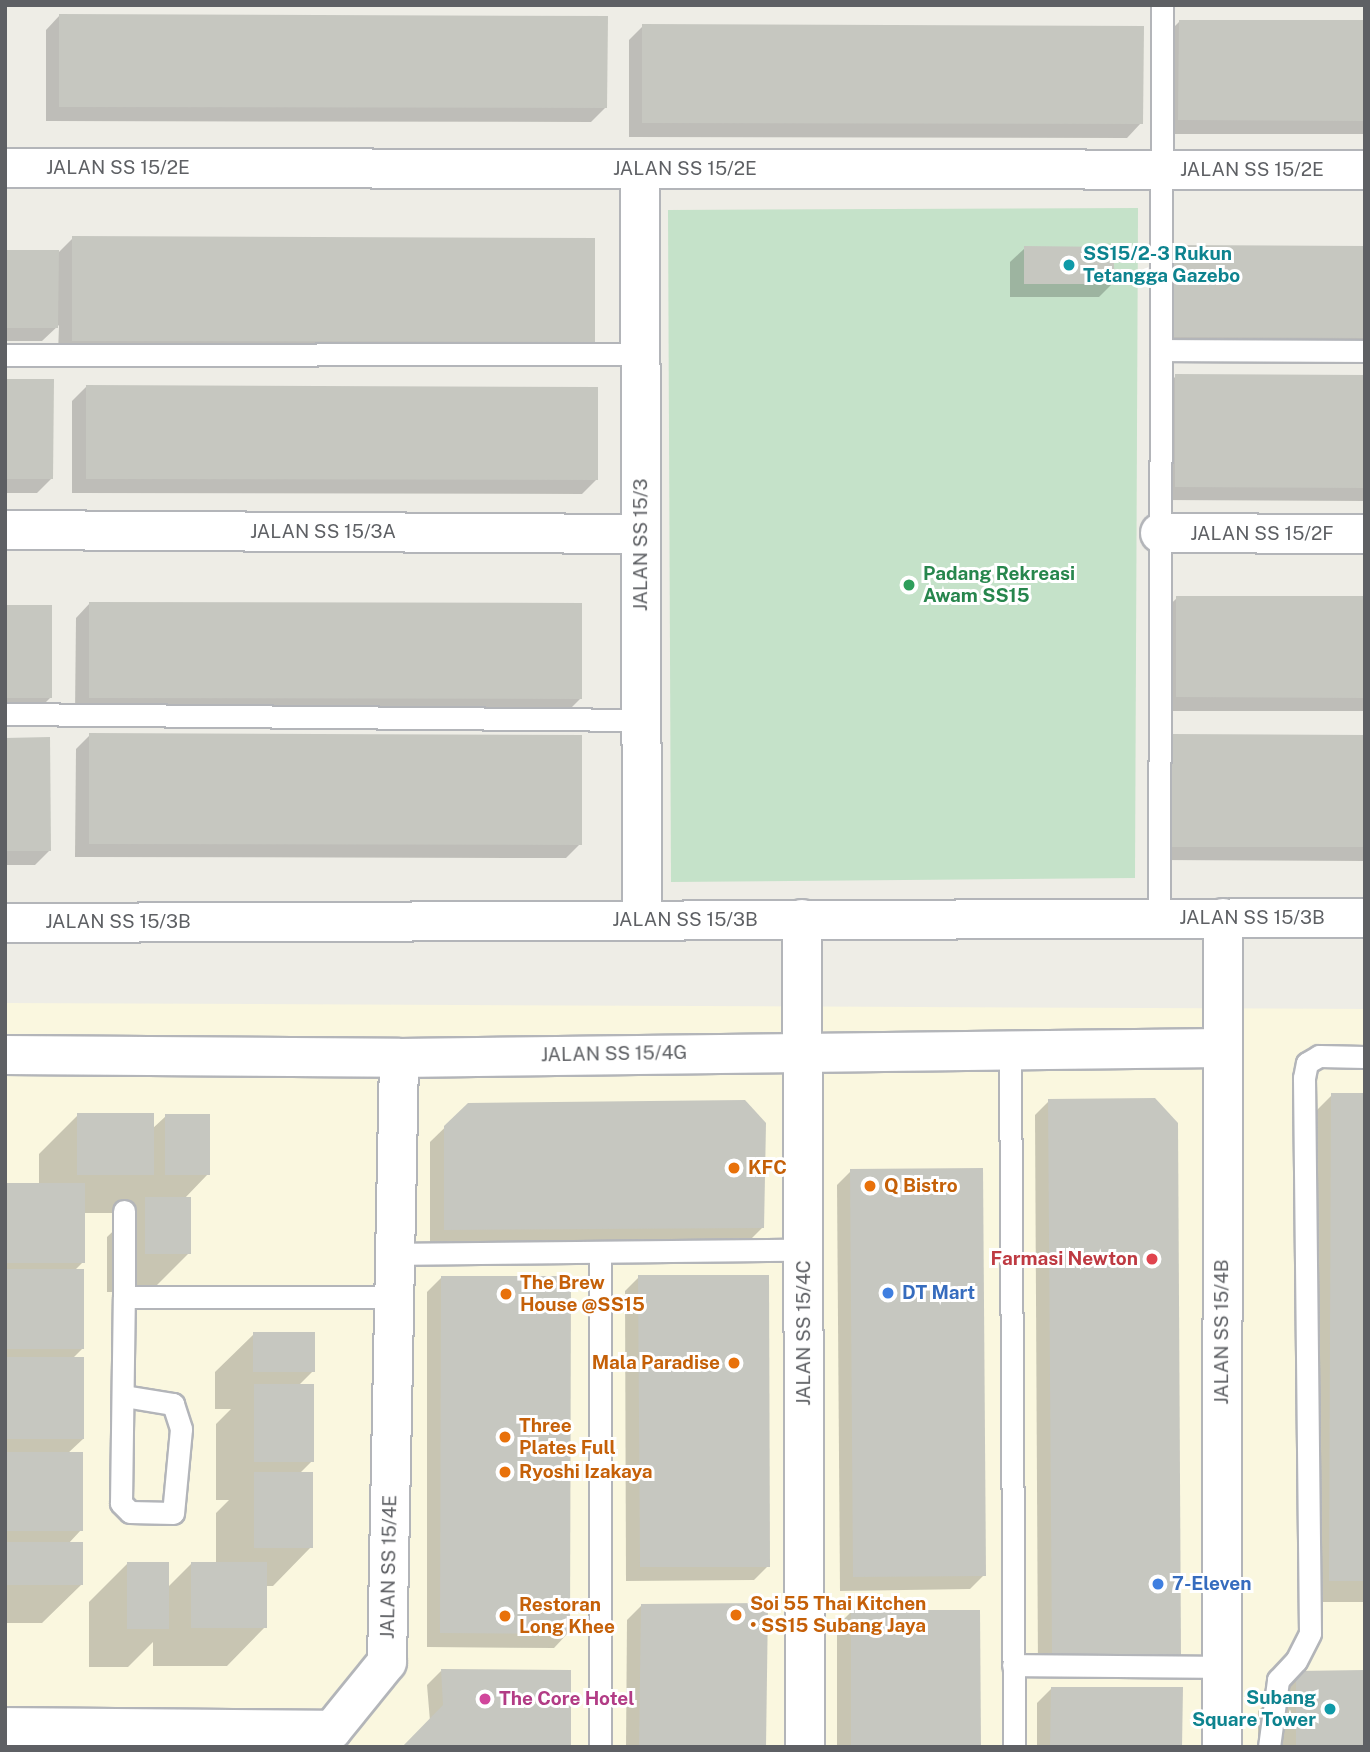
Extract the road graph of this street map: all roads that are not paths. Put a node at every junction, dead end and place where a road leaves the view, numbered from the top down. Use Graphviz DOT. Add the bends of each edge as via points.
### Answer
graph roads {
  1 [pos="1162,5"];
  2 [pos="5,168"];
  3 [pos="640,169"];
  4 [pos="1162,170"];
  5 [pos="1365,170"];
  6 [pos="1161,350"];
  7 [pos="1365,351"];
  8 [pos="641,354"];
  9 [pos="5,355"];
  10 [pos="5,530"];
  11 [pos="1160,533"];
  12 [pos="641,534"];
  13 [pos="1365,534"];
  14 [pos="5,714"];
  15 [pos="641,720"];
  16 [pos="1223,918"];
  17 [pos="1365,918"];
  18 [pos="802,919"];
  19 [pos="1159,919"];
  20 [pos="642,920"];
  21 [pos="5,923"];
  22 [pos="1222,1048"];
  23 [pos="802,1050"];
  24 [pos="1010,1051"];
  25 [pos="5,1055"];
  26 [pos="1365,1057"];
  27 [pos="399,1058"];
  28 [pos="124,1211"];
  29 [pos="804,1250"];
  30 [pos="600,1252"];
  31 [pos="395,1254"];
  32 [pos="124,1297"];
  33 [pos="394,1297"];
  34 [pos="124,1396"];
  35 [pos="1013,1665"];
  36 [pos="1222,1667"];
  37 [pos="5,1727"];
  38 [pos="600,1747"];
  39 [pos="806,1747"];
  40 [pos="1014,1747"];
  41 [pos="1222,1747"];
  42 [pos="1269,1747"];
  1 -- 4 [label="lane"];
  2 -- 3 [label="street, JALAN SS 15/2E"];
  3 -- 4 [label="street, JALAN SS 15/2E"];
  3 -- 8 [label="street, JALAN SS 15/3"];
  4 -- 5 [label="street, JALAN SS 15/2E"];
  4 -- 6 [label="lane"];
  6 -- 7 [label="lane"];
  6 -- 11 [label="lane"];
  8 -- 9 [label="lane"];
  8 -- 12 [label="street, JALAN SS 15/3"];
  10 -- 12 [label="street, JALAN SS 15/3A"];
  11 -- 13 [label="street, JALAN SS 15/2F"];
  11 -- 19 [label="lane"];
  12 -- 15 [label="street, JALAN SS 15/3"];
  14 -- 15 [label="lane"];
  15 -- 20 [label="street, JALAN SS 15/3"];
  16 -- 17 [label="street, JALAN SS 15/3B"];
  16 -- 19 [label="street, JALAN SS 15/3B"];
  16 -- 22 [label="street, JALAN SS 15/4B"];
  18 -- 19 [label="street, JALAN SS 15/3B"];
  18 -- 20 [label="street, JALAN SS 15/3B"];
  18 -- 23 [label="street, JALAN SS 15/4C"];
  20 -- 21 [label="street, JALAN SS 15/3B"];
  22 -- 24 [label="street, JALAN SS 15/4G"];
  22 -- 36 [label="street, JALAN SS 15/4B"];
  23 -- 24 [label="street, JALAN SS 15/4G"];
  23 -- 27 [label="street, JALAN SS 15/4G"];
  23 -- 29 [label="street, JALAN SS 15/4C"];
  24 -- 35 [label="lane"];
  25 -- 27 [label="street, JALAN SS 15/4G"];
  26 -- 42 [label="lane" via="1319,1056 1307,1063 1304,1078 1310,1633 1296,1661 1278,1680"];
  27 -- 31 [label="street, JALAN SS 15/4E"];
  28 -- 32 [label="lane"];
  29 -- 30 [label="lane"];
  29 -- 39 [label="street, JALAN SS 15/4C"];
  30 -- 31 [label="lane"];
  30 -- 38 [label="lane"];
  31 -- 33 [label="street, JALAN SS 15/4E"];
  32 -- 33 [label="lane"];
  32 -- 34 [label="lane"];
  33 -- 37 [label="street, JALAN SS 15/4E" via="387,1662 331,1730"];
  34 -- 34 [label="lane" via="121,1503 130,1512 173,1513 180,1429 173,1404"];
  35 -- 36 [label="lane"];
  35 -- 40 [label="lane"];
  36 -- 41 [label="street, JALAN SS 15/4B"];
}
